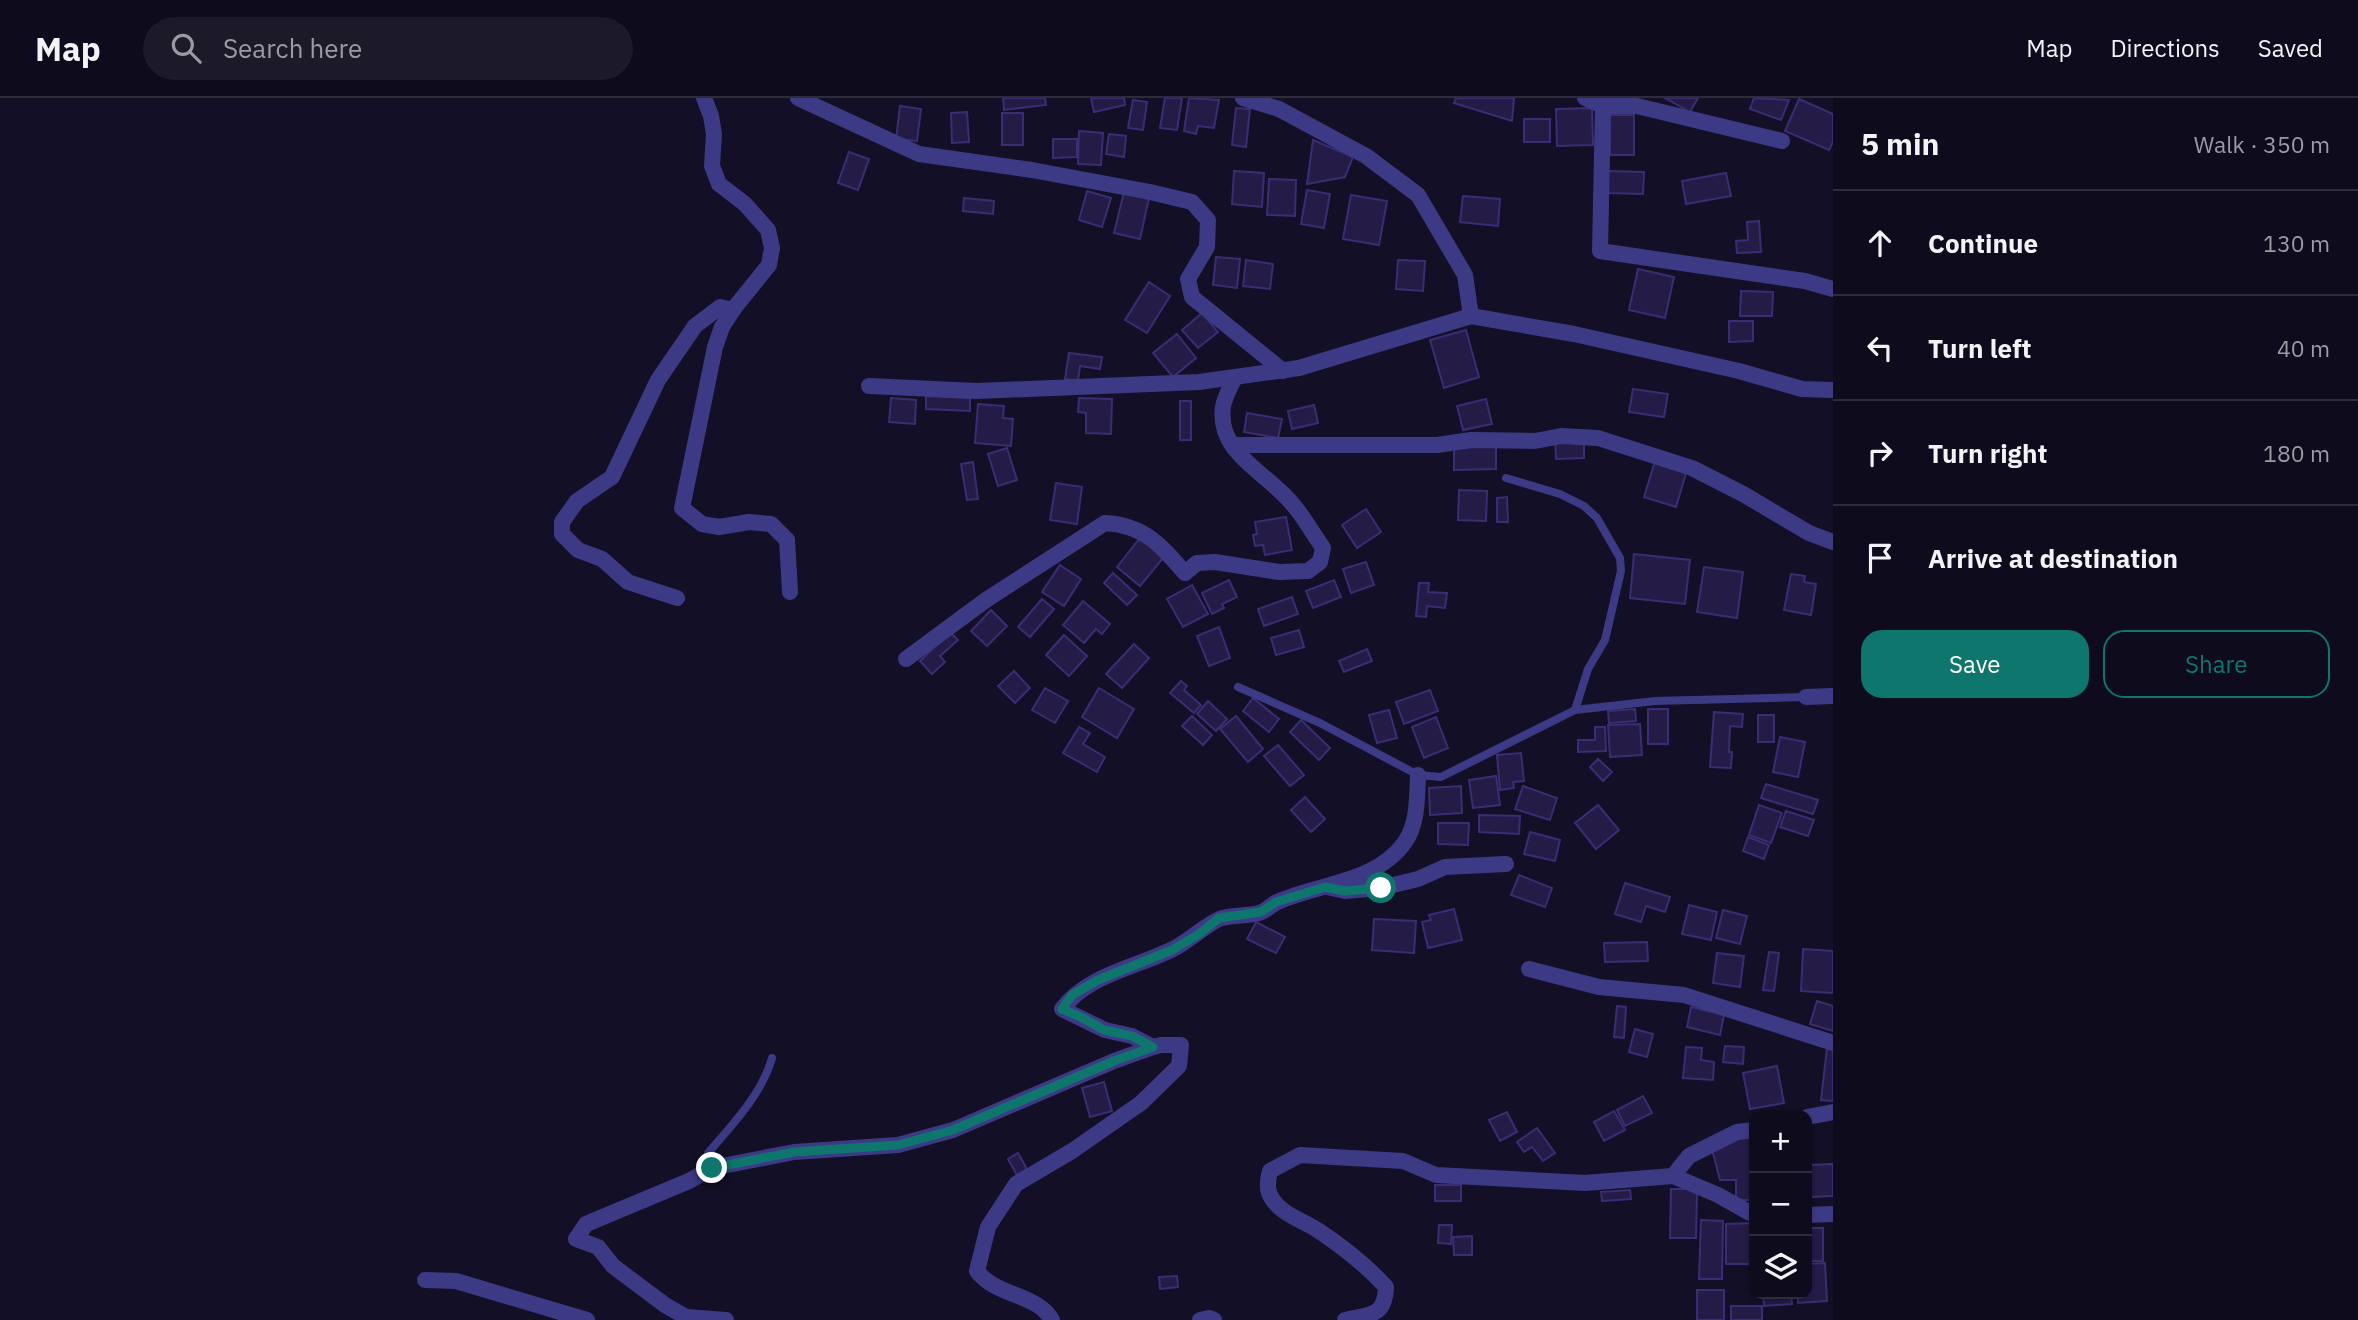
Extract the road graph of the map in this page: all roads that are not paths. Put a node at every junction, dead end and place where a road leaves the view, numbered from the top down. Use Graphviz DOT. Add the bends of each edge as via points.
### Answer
graph roads {
  1 [pos="704,98"];
  2 [pos="798,98"];
  3 [pos="1243,98"];
  4 [pos="1585,98"];
  5 [pos="1625,101"];
  6 [pos="1280,104"];
  7 [pos="1603,106"];
  8 [pos="1782,141"];
  9 [pos="1833,289"];
  10 [pos="733,310"];
  11 [pos="1471,316"];
  12 [pos="1283,370"];
  13 [pos="1235,377"];
  14 [pos="869,386"];
  15 [pos="1833,390"];
  16 [pos="1233,445"];
  17 [pos="1506,478"];
  18 [pos="1833,542"];
  19 [pos="790,593"];
  20 [pos="677,598"];
  21 [pos="906,659"];
  22 [pos="1238,687"];
  23 [pos="1833,696"];
  24 [pos="1806,697"];
  25 [pos="1576,710"];
  26 [pos="1418,775"];
  27 [pos="1506,863"];
  28 [pos="1325,887"];
  29 [pos="1529,969"];
  30 [pos="1833,1043"];
  31 [pos="1153,1047"];
  32 [pos="772,1058"];
  33 [pos="1833,1112"];
  34 [pos="1812,1116"];
  35 [pos="1749,1131"];
  36 [pos="712,1168"];
  37 [pos="1673,1176"];
  38 [pos="1749,1212"];
  39 [pos="1833,1214"];
  40 [pos="1812,1215"];
  41 [pos="425,1280"];
  42 [pos="685,1318"];
  43 [pos="587,1320"];
  44 [pos="726,1320"];
  45 [pos="1052,1320"];
  46 [pos="1200,1320"];
  47 [pos="1214,1320"];
  48 [pos="1345,1320"];
  1 -- 10 [label="street" via="714,134 712,166 719,184 768,230 772,248 769,265"];
  2 -- 12 [label="street" via="919,155 1032,170 1192,202 1208,220 1207,247 1188,279 1192,297"];
  3 -- 6 [label="street"];
  4 -- 7 [label="street"];
  5 -- 7 [label="street"];
  5 -- 8 [label="street"];
  6 -- 11 [label="street" via="1366,156 1418,195 1465,275"];
  7 -- 9 [label="street" via="1600,251"];
  10 -- 19 [label="street" via="715,347 682,508 702,524 771,524 787,540"];
  10 -- 20 [label="street" via="720,307 695,326 658,380 612,477 577,500 562,522 562,534 579,550 602,559 628,582"];
  11 -- 12 [label="street"];
  11 -- 15 [label="street" via="1574,334 1802,389"];
  12 -- 13 [label="street"];
  13 -- 14 [label="street" via="1199,383 977,391"];
  13 -- 16 [label="street" via="1223,407 1225,433"];
  16 -- 18 [label="street" via="1437,445 1561,436 1598,438 1692,468"];
  16 -- 21 [label="street" via="1245,462 1283,493 1323,548 1320,562 1308,571 1279,572 1215,562 1197,563 1185,573 1141,531 1105,523 986,600"];
  17 -- 25 [label="lane" via="1584,506 1597,518 1620,558 1605,640 1588,669"];
  22 -- 26 [label="lane" via="1320,723"];
  23 -- 24 [label="street"];
  24 -- 25 [label="lane" via="1655,701"];
  25 -- 26 [label="lane" via="1441,777"];
  26 -- 28 [label="street" via="1407,839 1395,855 1375,869"];
  27 -- 28 [label="street" via="1445,867 1381,888 1345,891"];
  28 -- 31 [label="street" via="1276,902 1261,912 1219,918 1172,950 1072,995 1062,1009"];
  29 -- 30 [label="street" via="1600,987 1684,995"];
  31 -- 36 [label="street" via="953,1130 898,1145 794,1152"];
  31 -- 45 [label="street" via="1181,1045 1179,1066 1141,1103 1016,1184 988,1227 977,1271 985,1282 1031,1302"];
  32 -- 36 [label="lane" via="739,1117 708,1153"];
  33 -- 34 [label="street"];
  35 -- 37 [label="street" via="1689,1156"];
  36 -- 42 [label="street" via="586,1224 576,1239 598,1247 613,1266"];
  37 -- 38 [label="street"];
  37 -- 48 [label="street" via="1585,1183 1436,1175 1403,1161 1300,1155 1270,1171 1269,1195 1386,1287 1386,1301 1376,1314"];
  39 -- 40 [label="street"];
  41 -- 43 [label="street" via="456,1281"];
  42 -- 44 [label="street"];
  46 -- 47 [label="street"];
}
